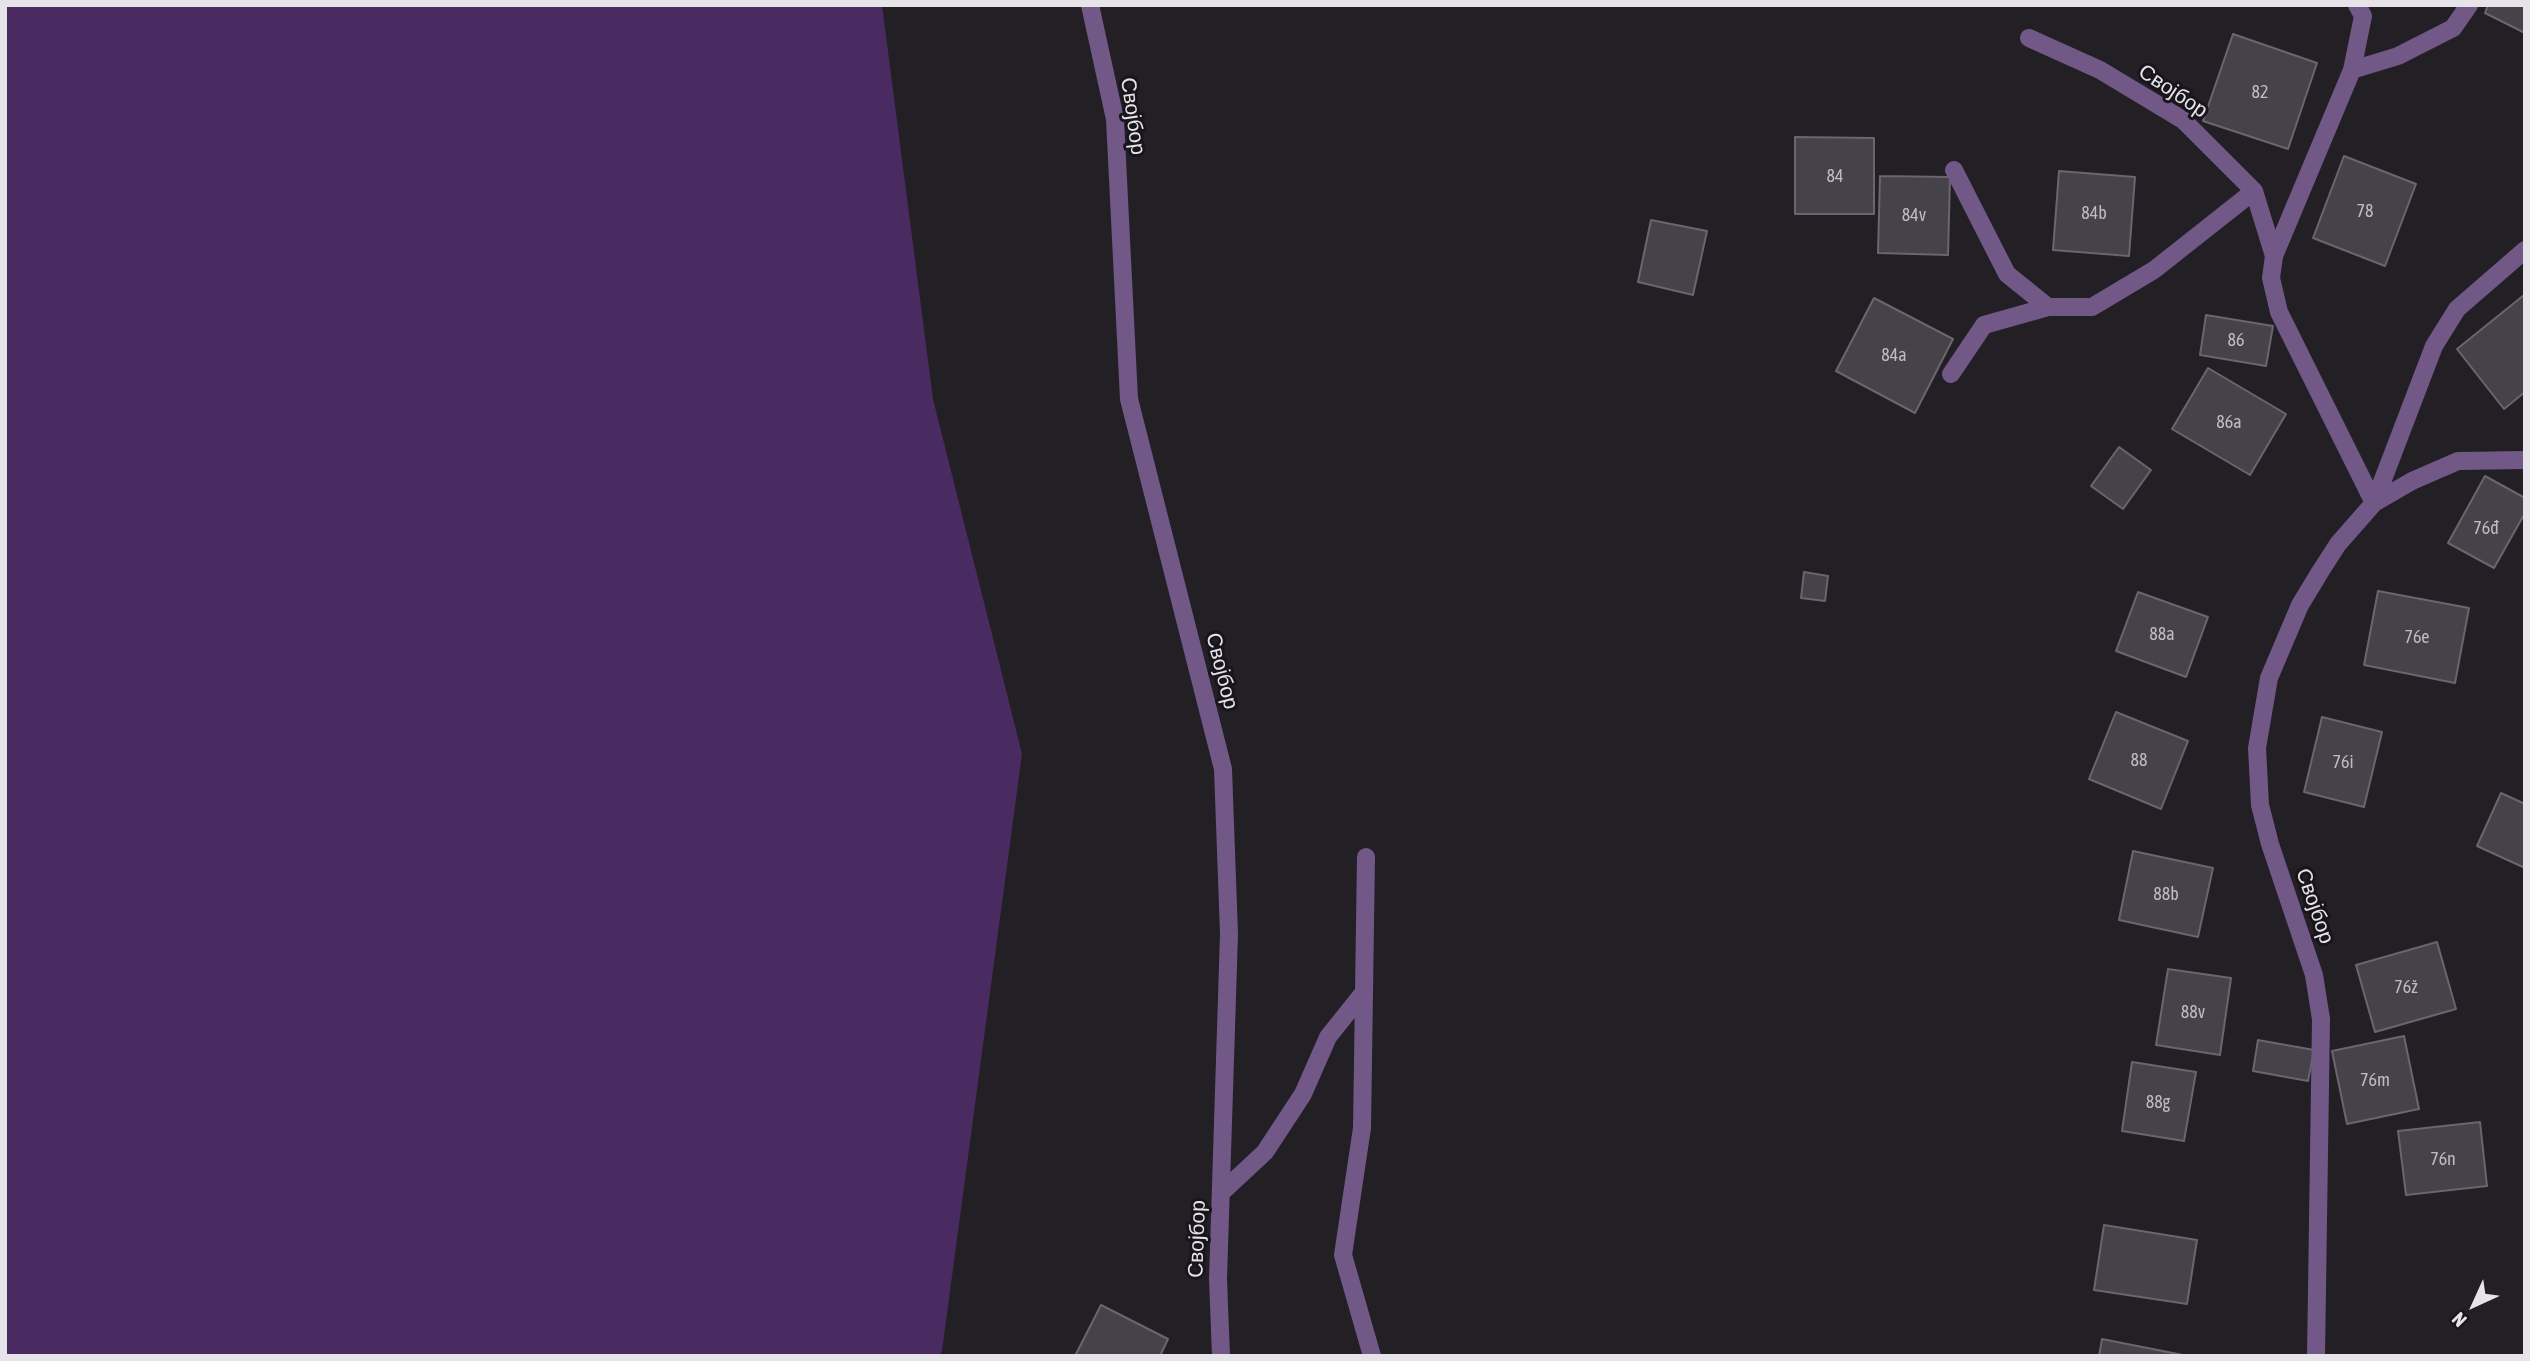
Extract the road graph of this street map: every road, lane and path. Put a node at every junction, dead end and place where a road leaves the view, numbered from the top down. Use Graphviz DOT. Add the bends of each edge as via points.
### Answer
graph roads {
  1 [pos="1090,5"];
  2 [pos="2357,5"];
  3 [pos="2469,5"];
  4 [pos="2029,38"];
  5 [pos="2352,70"];
  6 [pos="1954,170"];
  7 [pos="2254,191"];
  8 [pos="2525,250"];
  9 [pos="2274,256"];
  10 [pos="2048,307"];
  11 [pos="1951,374"];
  12 [pos="2525,460"];
  13 [pos="2374,503"];
  14 [pos="1366,857"];
  15 [pos="1364,992"];
  16 [pos="1221,1194"];
  17 [pos="1221,1356"];
  18 [pos="1373,1356"];
  19 [pos="2316,1356"];
  1 -- 16 [label="street, Својбор" via="1115,119 1129,398 1223,769 1229,934"];
  2 -- 5 [label="street, Својбор" via="2363,16"];
  3 -- 5 [label="street" via="2452,28 2398,56"];
  4 -- 7 [label="street, Својбор" via="2100,71 2183,120"];
  5 -- 9 [label="street, Својбор"];
  6 -- 10 [label="street" via="2007,274"];
  7 -- 9 [label="street, Својбор"];
  7 -- 10 [label="street" via="2154,270 2092,307"];
  8 -- 13 [label="street, Својбор" via="2457,309 2434,346"];
  9 -- 13 [label="street, Својбор" via="2271,278 2279,312"];
  10 -- 11 [label="street" via="1984,325"];
  12 -- 13 [label="street, Својбор" via="2458,461"];
  13 -- 19 [label="street, Својбор" via="2338,544 2300,605 2269,678 2257,748 2260,805 2314,975 2321,1019"];
  14 -- 15 [label="street"];
  15 -- 16 [label="street" via="1328,1037 1303,1094 1265,1152"];
  15 -- 18 [label="street" via="1362,1128 1343,1255"];
  16 -- 17 [label="street, Својбор"];
}
